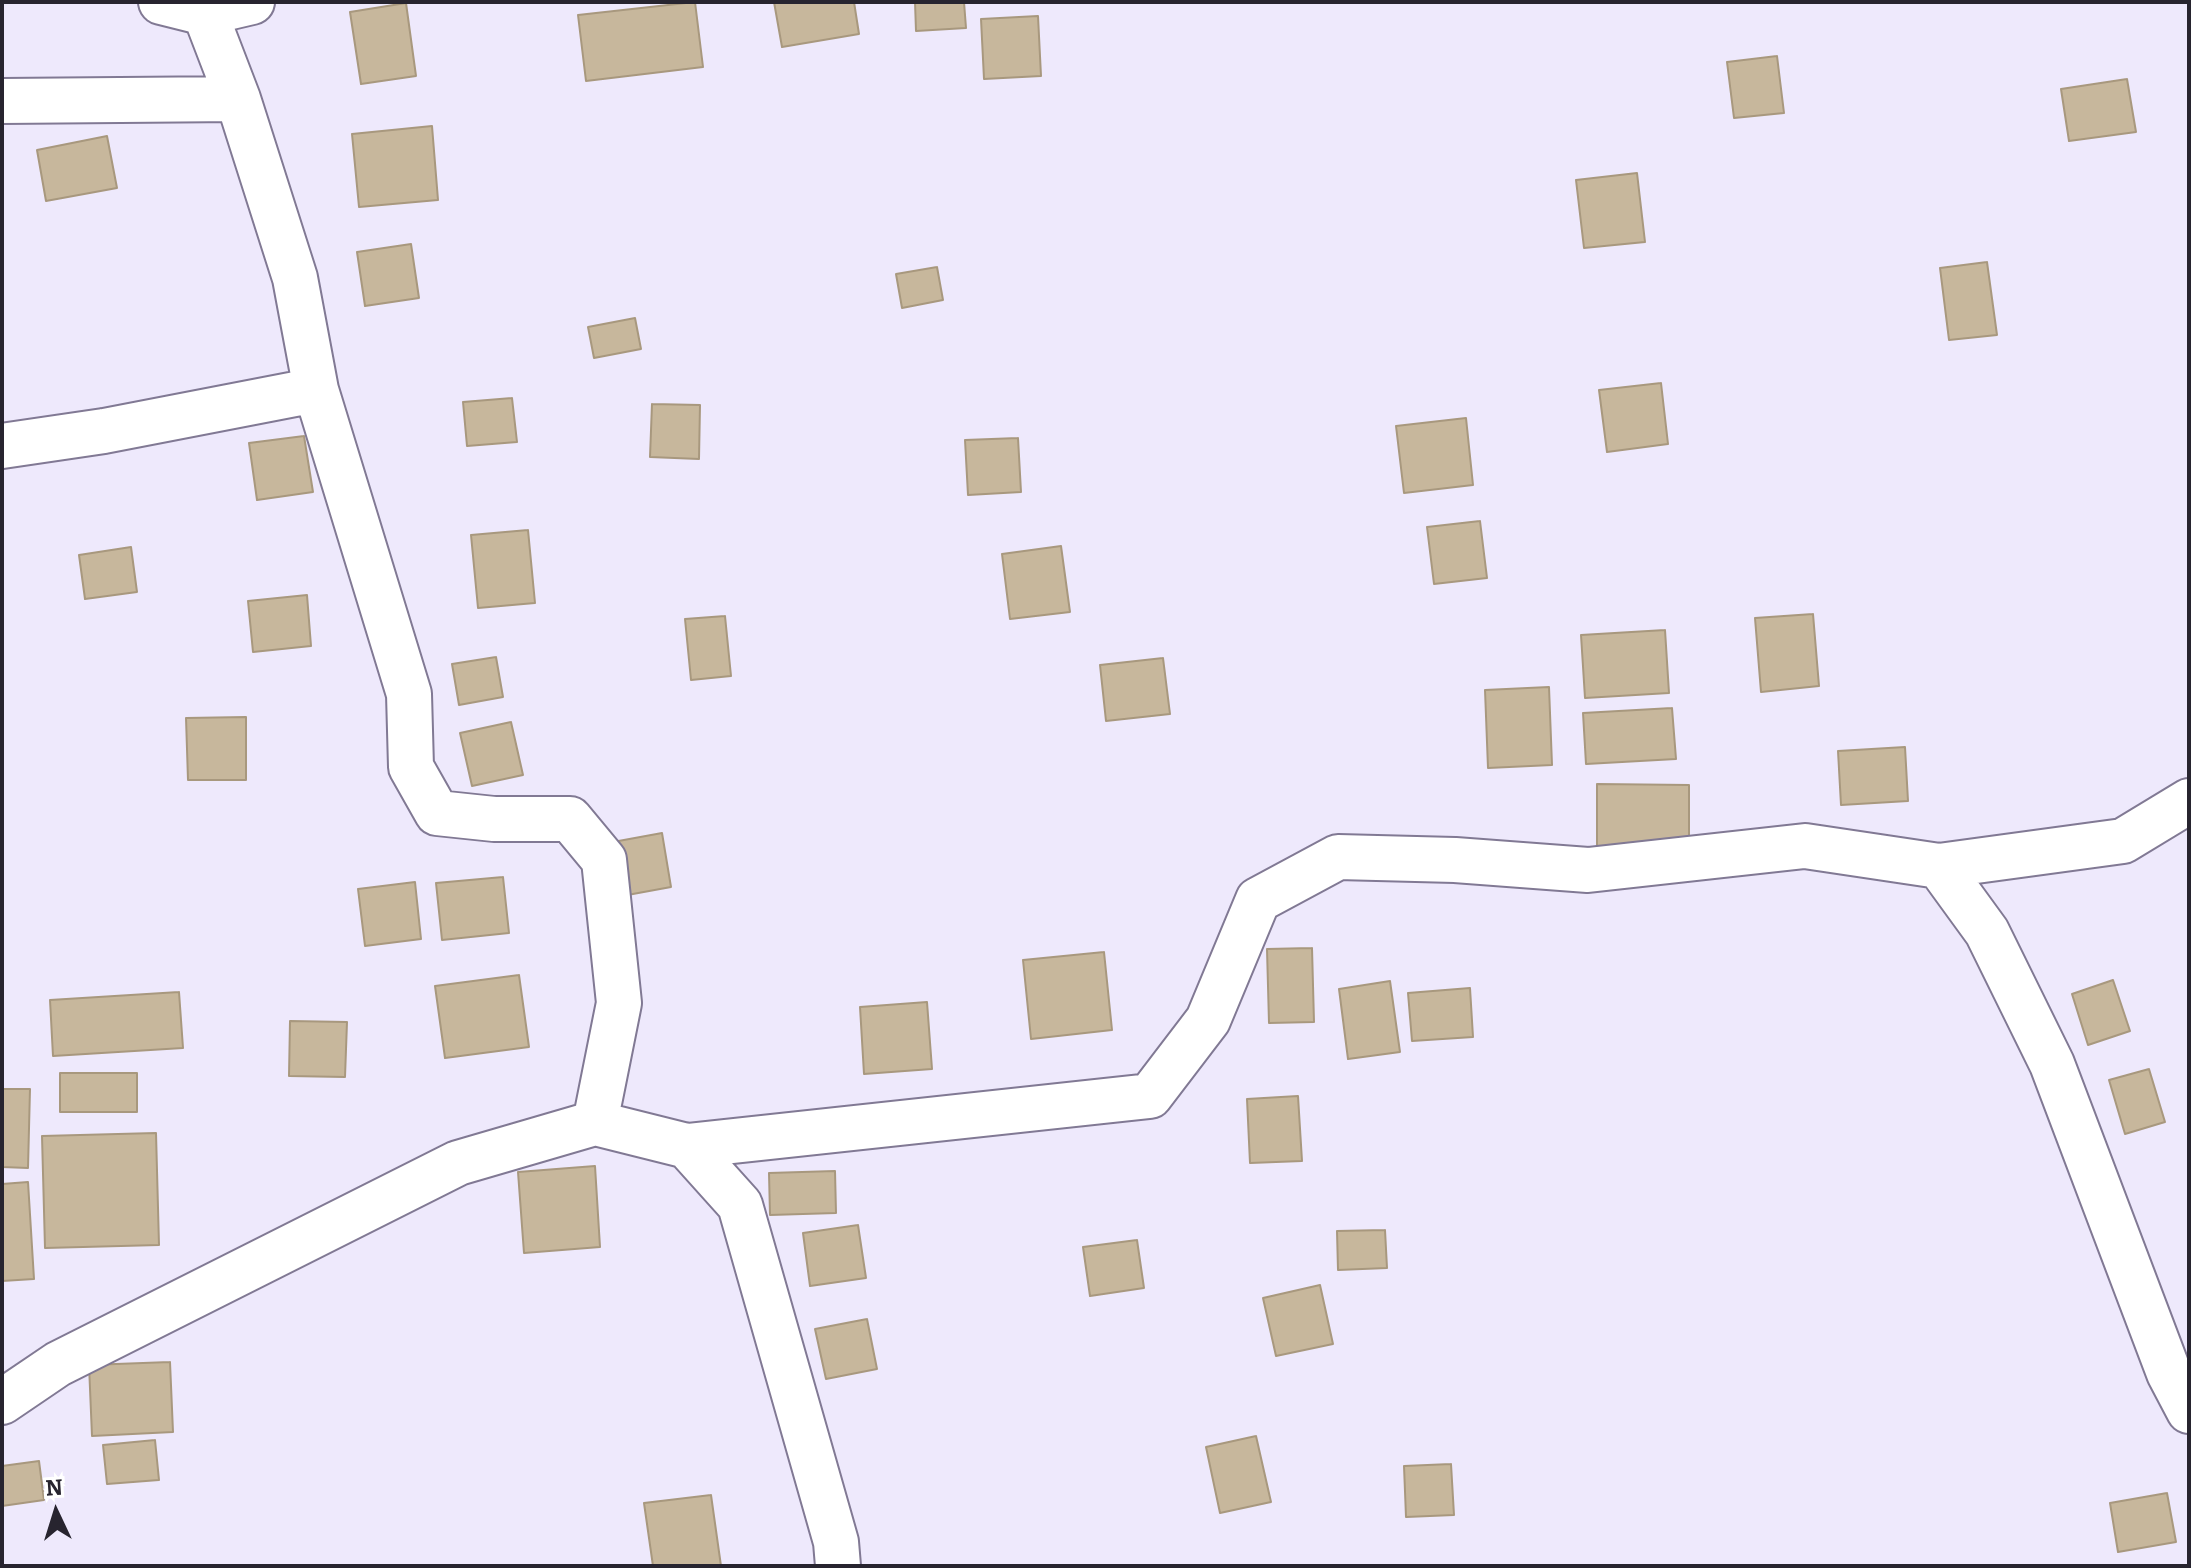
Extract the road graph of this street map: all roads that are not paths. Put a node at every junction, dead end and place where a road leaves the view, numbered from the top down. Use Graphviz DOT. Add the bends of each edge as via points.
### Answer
graph roads {
  1 [pos="161,2"];
  2 [pos="252,2"];
  3 [pos="205,13"];
  4 [pos="238,99"];
  5 [pos="2,101"];
  6 [pos="316,390"];
  7 [pos="2,446"];
  8 [pos="2189,801"];
  9 [pos="1939,866"];
  10 [pos="595,1123"];
  11 [pos="687,1146"];
  12 [pos="2,1402"];
  13 [pos="2189,1411"];
  14 [pos="838,1566"];
  1 -- 3 [label="street"];
  2 -- 3 [label="street"];
  3 -- 4 [label="street"];
  4 -- 5 [label="street"];
  4 -- 6 [label="street" via="295,278"];
  6 -- 7 [label="street"];
  6 -- 10 [label="street" via="409,694 411,767 437,813 570,819 604,860 619,1003"];
  8 -- 9 [label="street" via="2123,841"];
  9 -- 11 [label="street" via="1805,846 1588,870 1338,857 1258,900 1208,1020 1150,1096"];
  9 -- 13 [label="street" via="1987,932 2052,1064 2169,1373"];
  10 -- 11 [label="street"];
  10 -- 12 [label="street" via="458,1163 58,1364"];
  11 -- 14 [label="street" via="740,1205 836,1542"];
}
